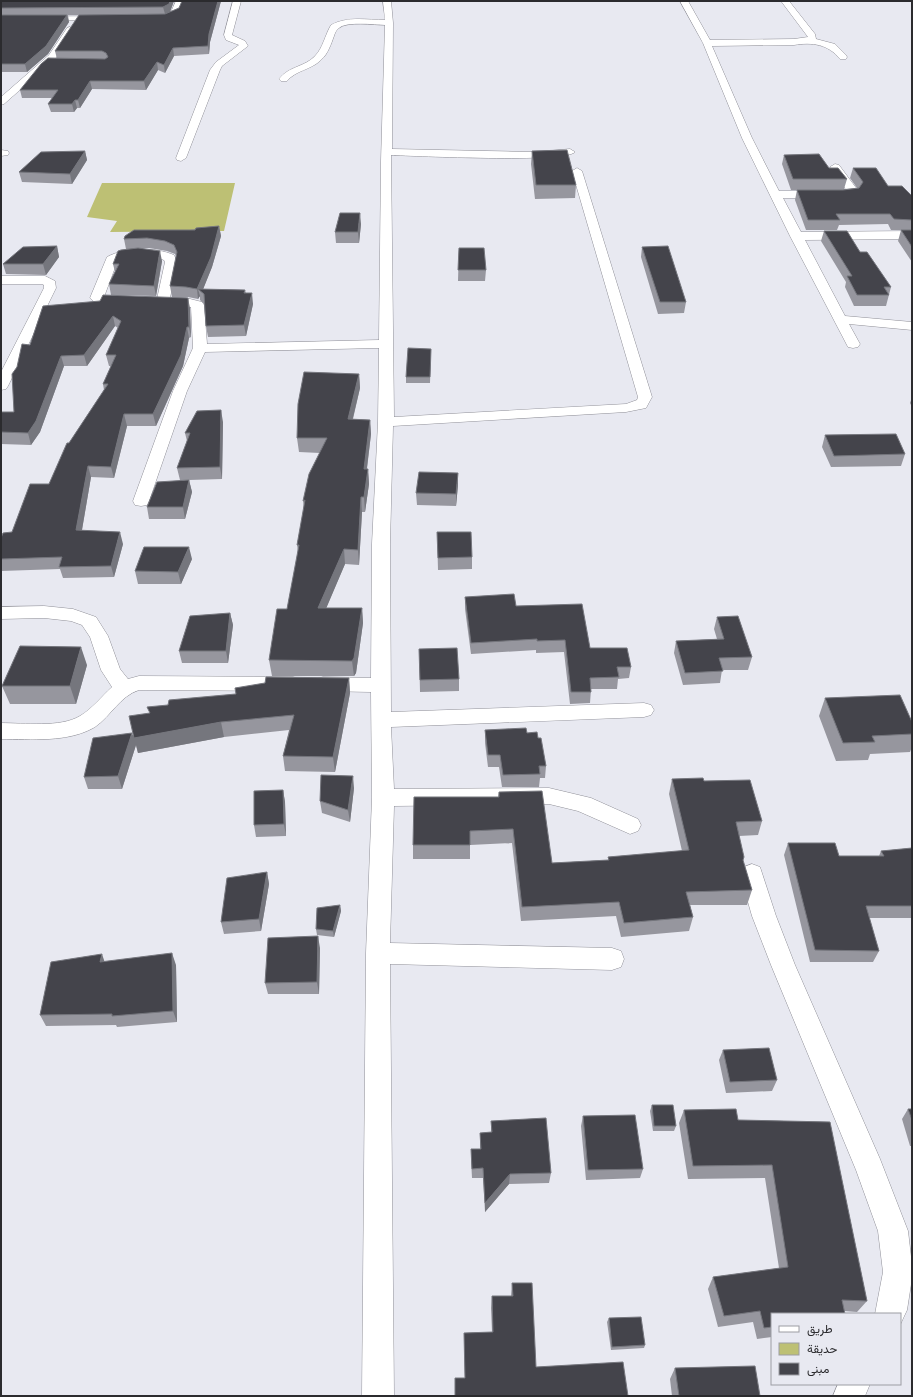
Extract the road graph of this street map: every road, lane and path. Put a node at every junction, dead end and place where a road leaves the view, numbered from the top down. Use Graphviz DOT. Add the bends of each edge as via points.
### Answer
graph roads {
  1 [pos="180,1"];
  2 [pos="237,1"];
  3 [pos="386,1"];
  4 [pos="684,1"];
  5 [pos="785,1"];
  6 [pos="78,18"];
  7 [pos="115,18"];
  8 [pos="144,18"];
  9 [pos="1,19"];
  10 [pos="389,23"];
  11 [pos="808,41"];
  12 [pos="707,43"];
  13 [pos="843,57"];
  14 [pos="47,62"];
  15 [pos="61,63"];
  16 [pos="284,79"];
  17 [pos="1,102"];
  18 [pos="570,152"];
  19 [pos="386,156"];
  20 [pos="180,158"];
  21 [pos="559,161"];
  22 [pos="835,167"];
  23 [pos="578,171"];
  24 [pos="774,194"];
  25 [pos="912,235"];
  26 [pos="796,236"];
  27 [pos="1,280"];
  28 [pos="163,302"];
  29 [pos="839,319"];
  30 [pos="912,326"];
  31 [pos="386,344"];
  32 [pos="853,344"];
  33 [pos="200,348"];
  34 [pos="1,386"];
  35 [pos="386,422"];
  36 [pos="141,501"];
  37 [pos="1,613"];
  38 [pos="381,685"];
  39 [pos="123,688"];
  40 [pos="644,710"];
  41 [pos="381,720"];
  42 [pos="1,731"];
  43 [pos="383,798"];
  44 [pos="630,826"];
  45 [pos="752,874"];
  46 [pos="378,953"];
  47 [pos="612,958"];
  48 [pos="890,1313"];
  49 [pos="854,1385"];
  50 [pos="378,1396"];
  51 [pos="849,1396"];
  1 -- 8 [label="street" via="173,16"];
  2 -- 20 [label="street" via="228,35 244,46 219,64 215,70"];
  3 -- 10 [label="street"];
  4 -- 12 [label="street"];
  5 -- 11 [label="street" via="812,36"];
  6 -- 7 [label="street"];
  6 -- 9 [label="street"];
  6 -- 14 [label="street" via="58,50"];
  10 -- 16 [label="street" via="336,25 320,57 290,72"];
  10 -- 19 [label="street"];
  11 -- 12 [label="street"];
  11 -- 13 [label="street" via="830,44"];
  12 -- 24 [label="street"];
  14 -- 15 [label="street"];
  14 -- 17 [label="street"];
  18 -- 19 [label="street" via="536,155"];
  19 -- 21 [label="street"];
  19 -- 31 [label="street"];
  22 -- 24 [label="street" via="852,194"];
  23 -- 35 [label="street" via="645,397 642,405"];
  24 -- 26 [label="street"];
  25 -- 26 [label="street"];
  26 -- 29 [label="street"];
  27 -- 34 [label="street" via="45,280 50,284"];
  28 -- 28 [label="street" via="102,301 97,298 111,260 126,254 162,255 170,258"];
  28 -- 33 [label="street" via="186,302 197,306"];
  29 -- 30 [label="street"];
  29 -- 32 [label="street"];
  31 -- 33 [label="street"];
  31 -- 35 [label="street"];
  33 -- 36 [label="street" via="180,391"];
  35 -- 38 [label="street" via="381,544"];
  37 -- 39 [label="street" via="59,613 89,621 99,636 111,670"];
  38 -- 39 [label="street" via="162,682 139,683"];
  38 -- 41 [label="street"];
  39 -- 42 [label="street" via="88,721 72,728"];
  40 -- 41 [label="street"];
  41 -- 43 [label="street"];
  43 -- 44 [label="street" via="550,796 583,804"];
  43 -- 46 [label="street"];
  45 -- 48 [label="street" via="782,965 870,1169 893,1231 898,1272"];
  46 -- 47 [label="street"];
  46 -- 50 [label="street"];
  49 -- 51 [label="street"];
}
